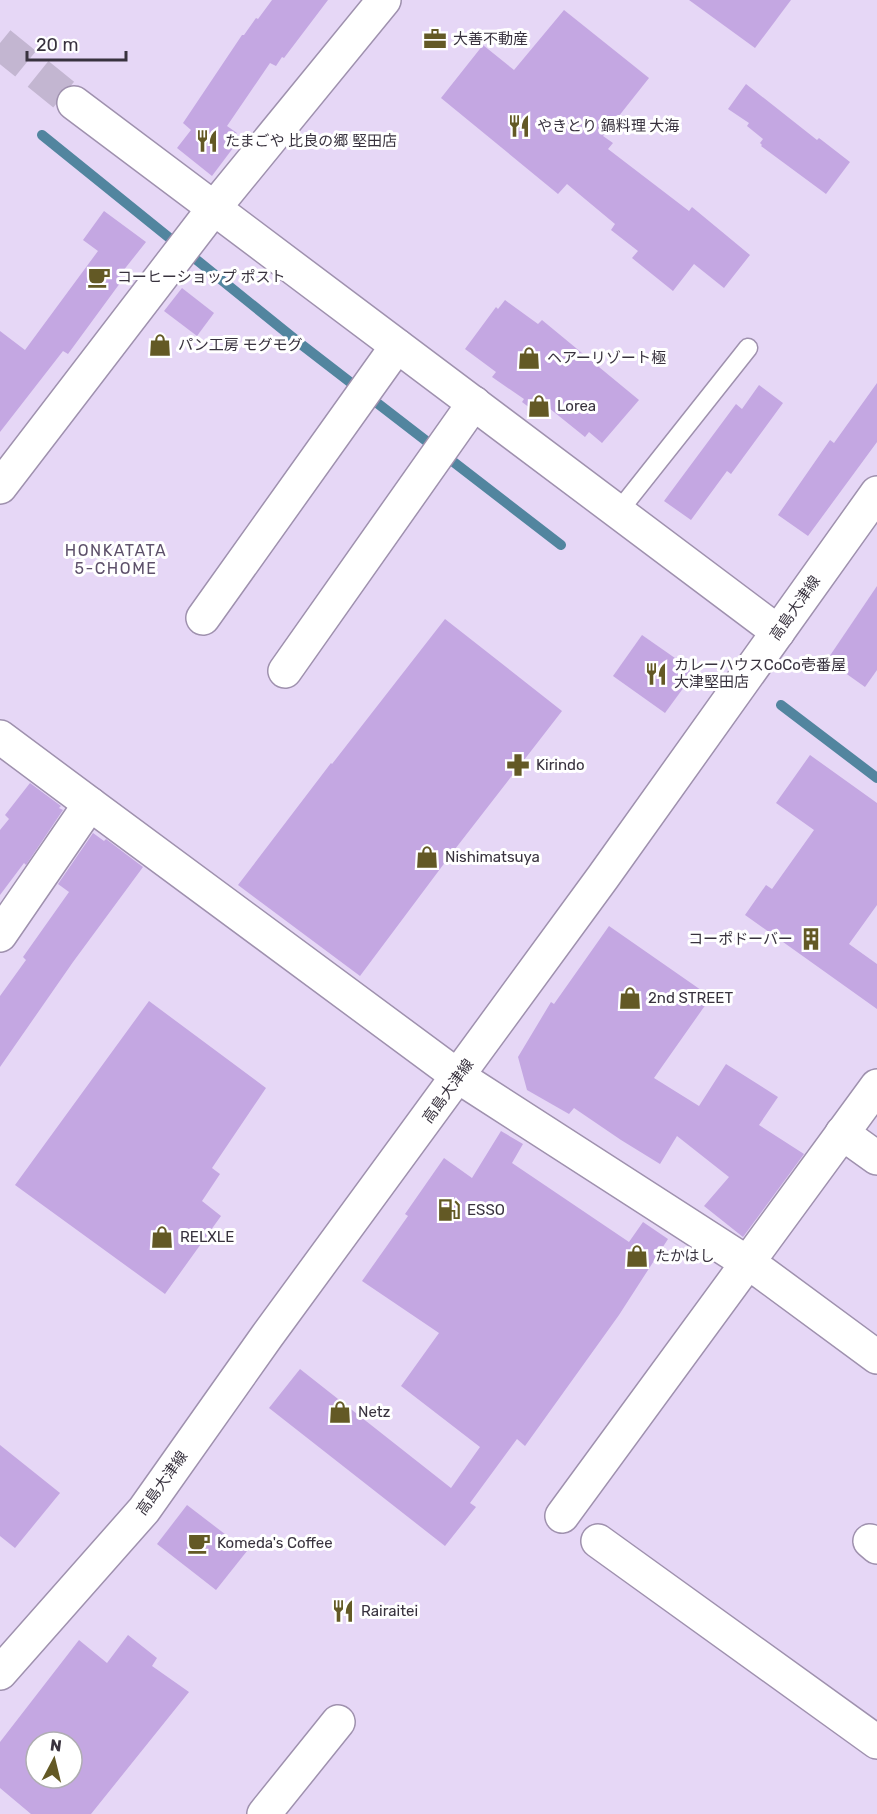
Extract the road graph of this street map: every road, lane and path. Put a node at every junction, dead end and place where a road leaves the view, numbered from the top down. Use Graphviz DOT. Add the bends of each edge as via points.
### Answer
graph roads {
  1 [pos="384,0"];
  2 [pos="74,103"];
  3 [pos="214,208"];
  4 [pos="397,346"];
  5 [pos="748,348"];
  6 [pos="474,403"];
  7 [pos="0,487"];
  8 [pos="877,493"];
  9 [pos="618,512"];
  10 [pos="203,618"];
  11 [pos="778,632"];
  12 [pos="285,671"];
  13 [pos="0,737"];
  14 [pos="90,804"];
  15 [pos="0,935"];
  16 [pos="459,1077"];
  17 [pos="877,1086"];
  18 [pos="842,1133"];
  19 [pos="877,1158"];
  20 [pos="747,1263"];
  21 [pos="877,1357"];
  22 [pos="562,1516"];
  23 [pos="598,1541"];
  24 [pos="0,1673"];
  25 [pos="338,1722"];
  26 [pos="877,1742"];
  27 [pos="264,1814"];
  1 -- 3 [label="street"];
  2 -- 3 [label="street"];
  3 -- 4 [label="street"];
  3 -- 7 [label="street"];
  4 -- 6 [label="street"];
  4 -- 10 [label="street"];
  5 -- 9 [label="lane"];
  6 -- 9 [label="street"];
  6 -- 12 [label="street"];
  8 -- 11 [label="street, 高島大津線"];
  9 -- 11 [label="street"];
  11 -- 16 [label="street, 高島大津線"];
  13 -- 14 [label="street"];
  14 -- 15 [label="street"];
  14 -- 16 [label="street"];
  16 -- 20 [label="street"];
  16 -- 24 [label="street, 高島大津線" via="144,1510"];
  17 -- 18 [label="street"];
  18 -- 19 [label="street"];
  18 -- 20 [label="street"];
  20 -- 21 [label="street"];
  20 -- 22 [label="street"];
  23 -- 26 [label="street"];
  25 -- 27 [label="street"];
}
